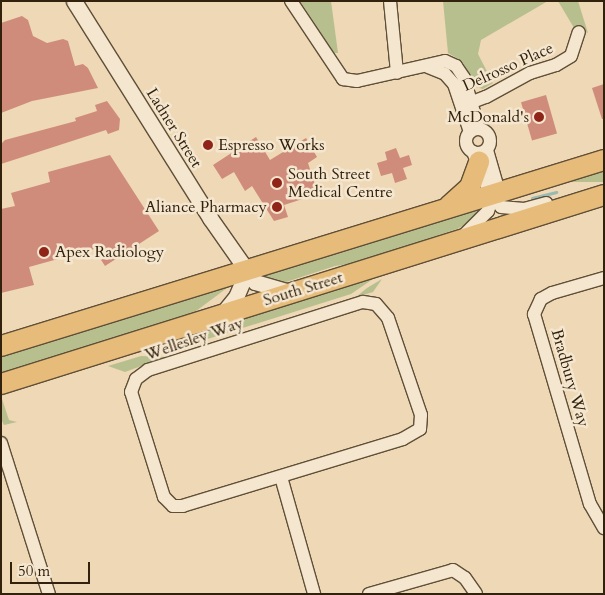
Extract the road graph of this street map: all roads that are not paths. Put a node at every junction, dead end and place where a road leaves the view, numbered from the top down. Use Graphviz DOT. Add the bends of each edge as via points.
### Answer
graph roads {
  1 [pos="74,1"];
  2 [pos="290,1"];
  3 [pos="390,1"];
  4 [pos="579,32"];
  5 [pos="397,73"];
  6 [pos="467,104"];
  7 [pos="474,130"];
  8 [pos="480,155"];
  9 [pos="604,160"];
  10 [pos="604,191"];
  11 [pos="494,195"];
  12 [pos="604,195"];
  13 [pos="443,211"];
  14 [pos="433,249"];
  15 [pos="247,271"];
  16 [pos="604,278"];
  17 [pos="292,293"];
  18 [pos="222,314"];
  19 [pos="1,346"];
  20 [pos="1,384"];
  21 [pos="1,443"];
  22 [pos="281,477"];
  23 [pos="604,528"];
  24 [pos="49,594"];
  25 [pos="314,594"];
  26 [pos="369,594"];
  27 [pos="476,594"];
  1 -- 15 [label="street, Ladner Street" via="210,218"];
  2 -- 5 [label="street" via="343,79 357,81"];
  3 -- 5 [label="street"];
  4 -- 6 [label="street, Delrosso Place" via="571,56"];
  5 -- 6 [label="street" via="428,67 450,77"];
  6 -- 7 [label="street"];
  7 -- 8 [label="street" via="466,144"];
  7 -- 8 [label="street" via="490,138"];
  8 -- 11 [label="street" via="487,187"];
  8 -- 13 [label="highway" via="470,187"];
  9 -- 11 [label="highway, South Street"];
  10 -- 11 [label="street" via="586,191 517,209 502,207"];
  11 -- 13 [label="highway, South Street"];
  11 -- 14 [label="street" via="479,222 462,236"];
  12 -- 14 [label="highway, South Street"];
  13 -- 15 [label="highway, South Street"];
  14 -- 17 [label="highway, South Street"];
  15 -- 17 [label="street, Ladner Street" via="254,282"];
  15 -- 18 [label="street" via="236,297"];
  15 -- 19 [label="highway, South Street"];
  16 -- 23 [label="street, Bradbury Way" via="541,299 534,314 590,504"];
  17 -- 18 [label="highway, South Street"];
  18 -- 20 [label="highway, South Street"];
  21 -- 24 [label="street"];
  22 -- 22 [label="street, Wellesley Way" via="183,506 173,506 164,497 130,392 136,379 148,370 363,302 376,304 388,318 421,415 420,429 404,439"];
  22 -- 25 [label="street"];
  26 -- 27 [label="street" via="452,570 465,578"];
}
